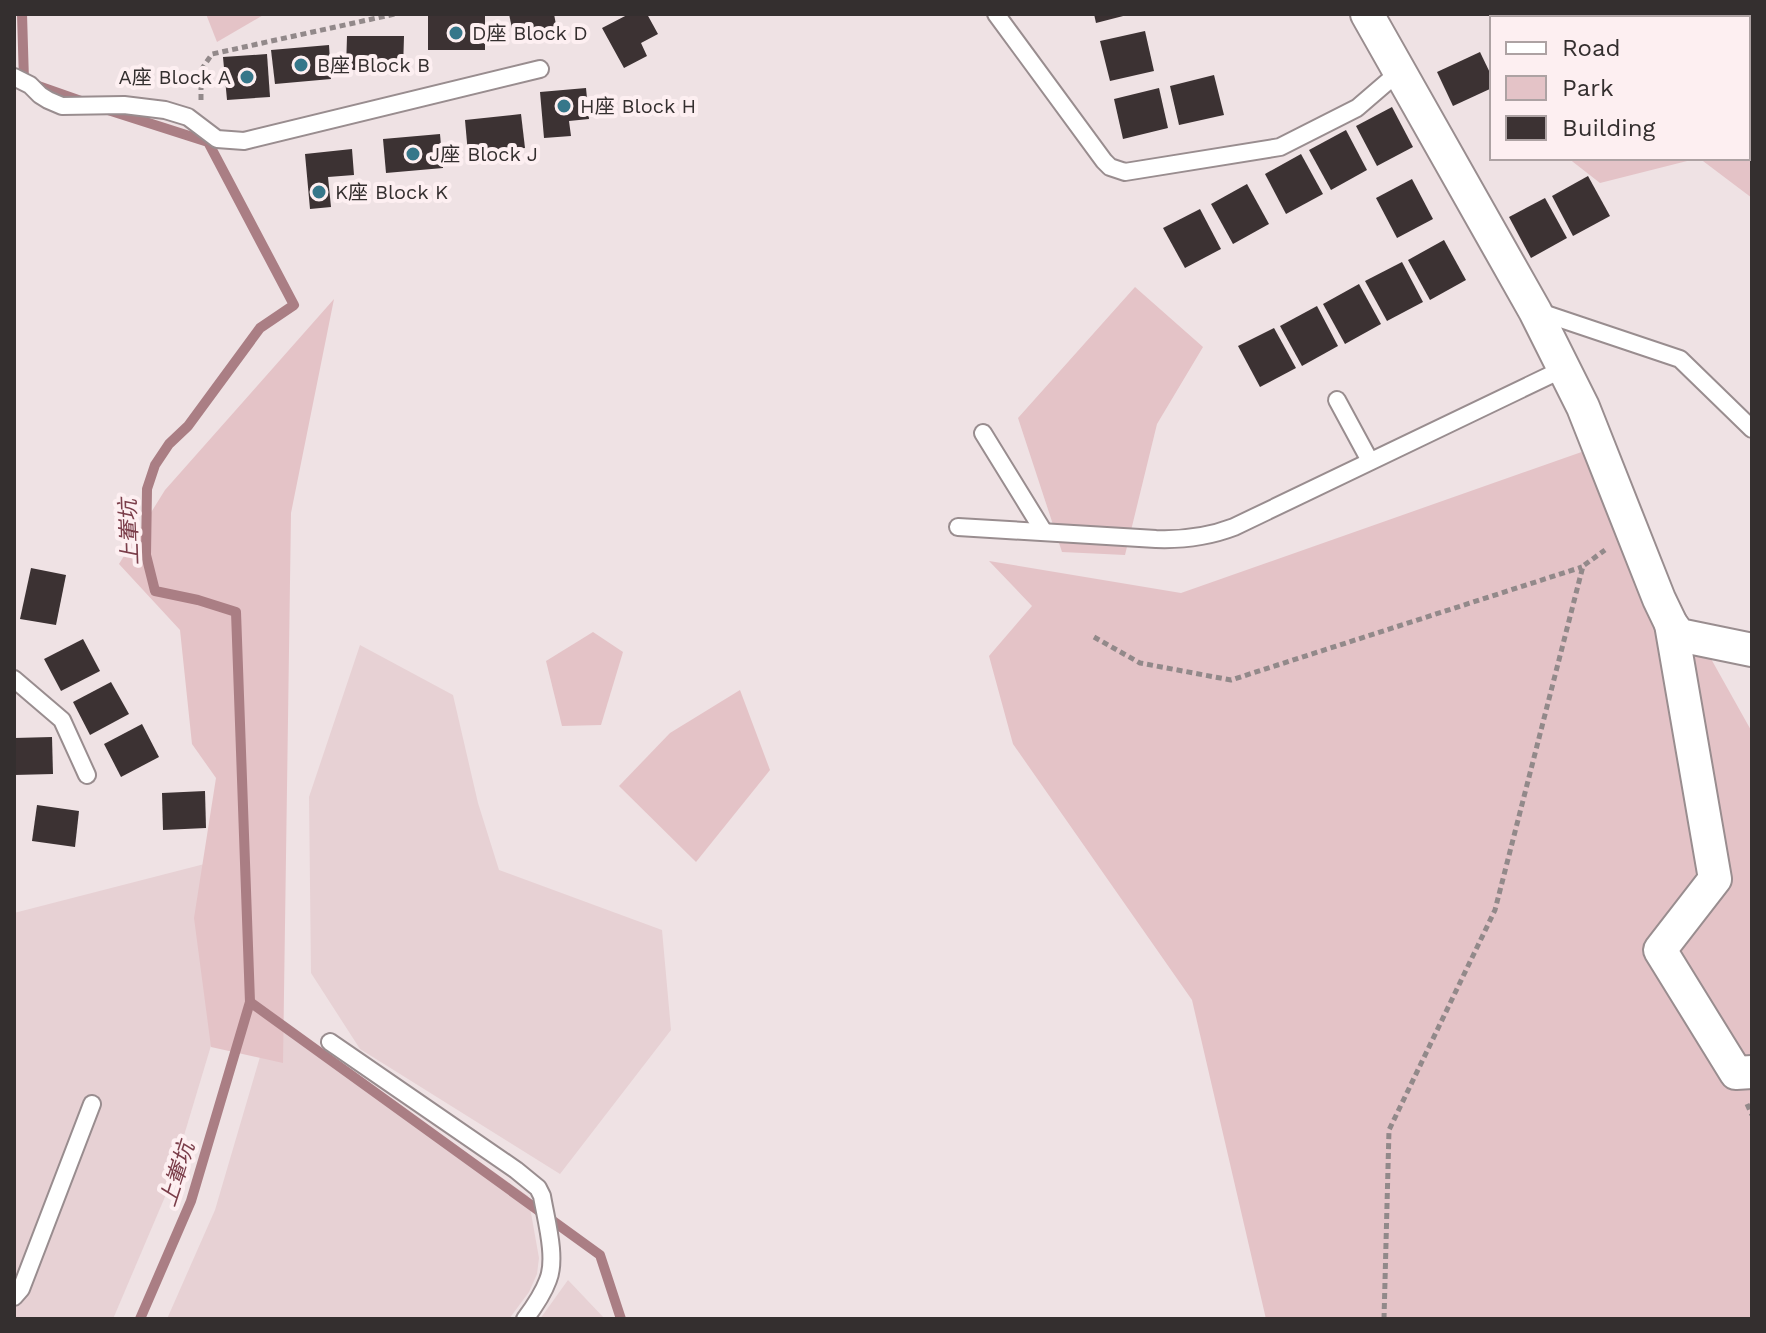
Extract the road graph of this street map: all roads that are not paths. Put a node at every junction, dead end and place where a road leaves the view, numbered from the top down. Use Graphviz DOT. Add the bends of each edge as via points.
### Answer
graph roads {
  1 [pos="996,14"];
  2 [pos="1367,14"];
  3 [pos="540,69"];
  4 [pos="1400,71"];
  5 [pos="14,77"];
  6 [pos="1535,311"];
  7 [pos="1563,369"];
  8 [pos="1337,400"];
  9 [pos="1752,429"];
  10 [pos="983,433"];
  11 [pos="1370,461"];
  12 [pos="958,527"];
  13 [pos="1044,532"];
  14 [pos="1671,624"];
  15 [pos="1752,650"];
  16 [pos="14,679"];
  17 [pos="87,775"];
  18 [pos="330,1042"];
  19 [pos="1752,1072"];
  20 [pos="92,1104"];
  21 [pos="14,1297"];
  22 [pos="525,1319"];
  1 -- 4 [label="lane" via="1104,161 1125,172 1280,147 1357,108"];
  2 -- 4 [label="street"];
  3 -- 5 [label="lane" via="244,141 217,139 188,117 145,106 62,106"];
  4 -- 6 [label="street"];
  6 -- 7 [label="street"];
  6 -- 9 [label="lane" via="1680,359"];
  7 -- 11 [label="lane"];
  7 -- 14 [label="street"];
  8 -- 11 [label="lane"];
  10 -- 13 [label="lane"];
  11 -- 13 [label="lane" via="1214,535 1184,540"];
  12 -- 13 [label="lane"];
  14 -- 15 [label="street" via="1679,635"];
  14 -- 19 [label="street" via="1715,879 1660,950 1736,1073"];
  16 -- 17 [label="lane" via="62,720"];
  18 -- 22 [label="lane" via="538,1188 552,1257 550,1277"];
  20 -- 21 [label="lane"];
}
